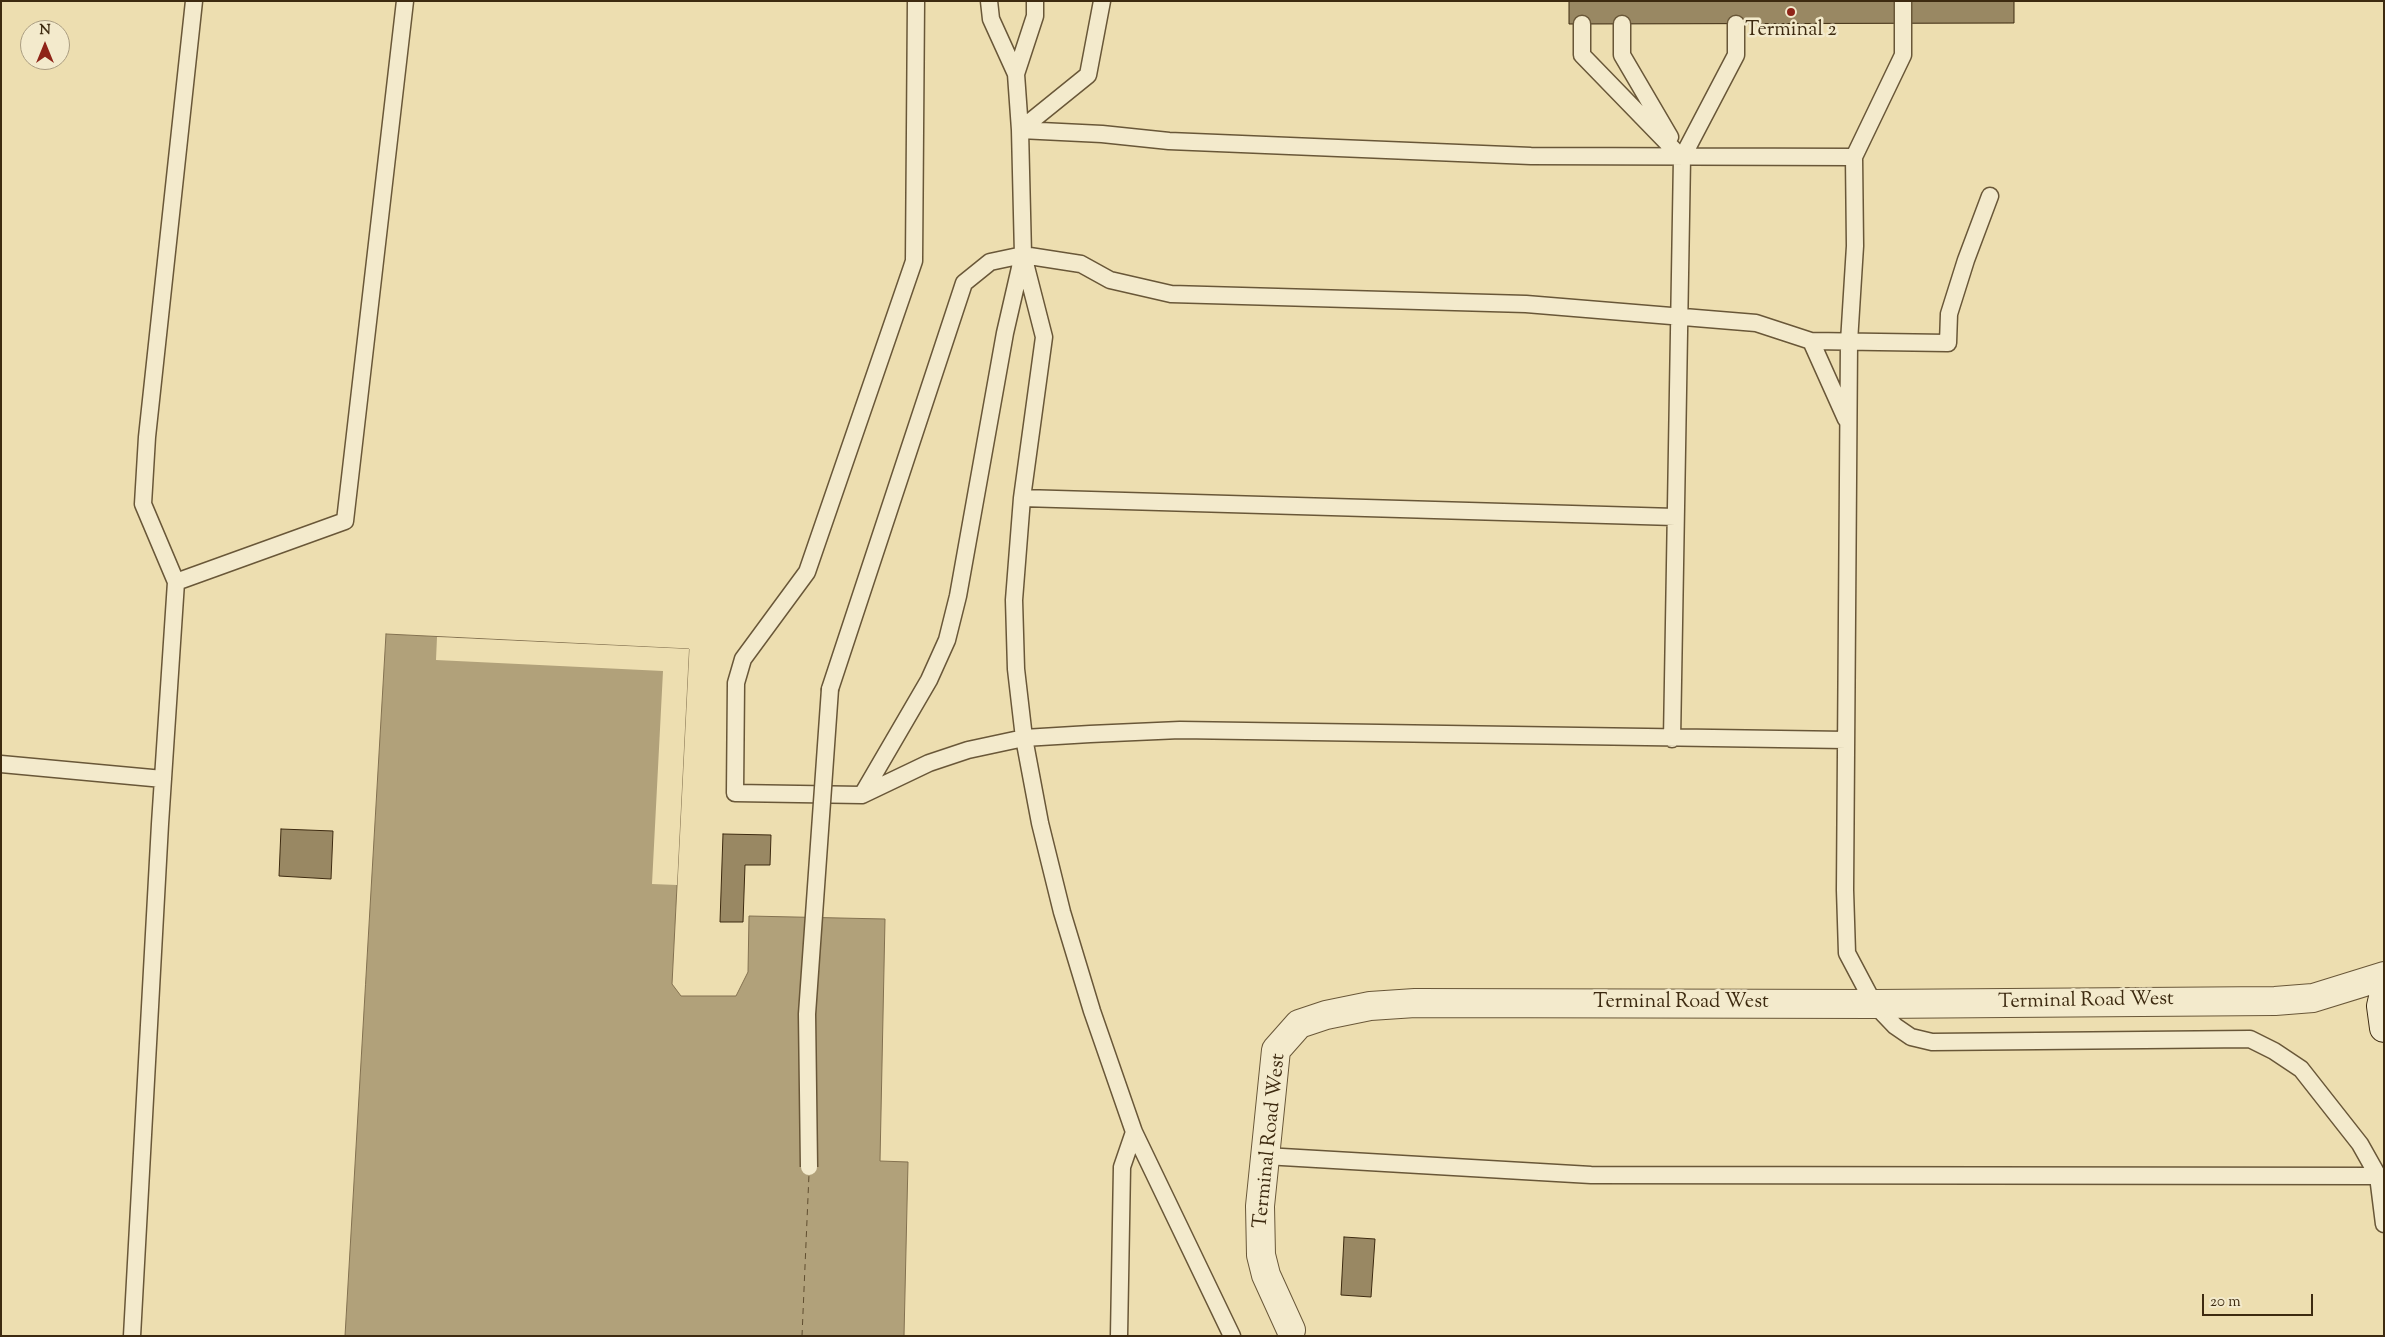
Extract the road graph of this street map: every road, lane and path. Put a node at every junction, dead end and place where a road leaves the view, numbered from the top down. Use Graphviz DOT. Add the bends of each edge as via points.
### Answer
graph roads {
  1 [pos="194,1"];
  2 [pos="405,1"];
  3 [pos="916,1"];
  4 [pos="989,1"];
  5 [pos="1035,1"];
  6 [pos="1102,1"];
  7 [pos="1903,1"];
  8 [pos="1582,24"];
  9 [pos="1622,24"];
  10 [pos="1736,24"];
  11 [pos="1016,74"];
  12 [pos="1020,130"];
  13 [pos="1854,157"];
  14 [pos="1682,158"];
  15 [pos="1990,196"];
  16 [pos="1023,256"];
  17 [pos="1681,316"];
  18 [pos="1811,341"];
  19 [pos="1849,342"];
  20 [pos="1848,424"];
  21 [pos="1022,498"];
  22 [pos="1675,517"];
  23 [pos="176,582"];
  24 [pos="1024,738"];
  25 [pos="1672,739"];
  26 [pos="1846,740"];
  27 [pos="1,764"];
  28 [pos="163,779"];
  29 [pos="862,794"];
  30 [pos="2384,976"];
  31 [pos="2384,994"];
  32 [pos="1874,1004"];
  33 [pos="2384,1028"];
  34 [pos="1134,1132"];
  35 [pos="1265,1156"];
  36 [pos="809,1167"];
  37 [pos="2378,1176"];
  38 [pos="2384,1224"];
  39 [pos="1287,1334"];
  40 [pos="132,1336"];
  41 [pos="1119,1336"];
  42 [pos="1232,1336"];
  1 -- 23 [label="lane" via="147,437 143,504"];
  2 -- 23 [label="lane" via="346,521"];
  3 -- 29 [label="lane" via="914,261 807,572 743,659 736,683 734,793"];
  4 -- 11 [label="lane" via="991,19"];
  5 -- 11 [label="lane" via="1035,16"];
  6 -- 12 [label="lane" via="1088,75"];
  7 -- 13 [label="lane" via="1903,55"];
  8 -- 14 [label="lane" via="1582,55"];
  9 -- 14 [label="lane" via="1622,55"];
  10 -- 14 [label="lane" via="1736,55"];
  11 -- 12 [label="lane"];
  12 -- 14 [label="lane" via="1169,141 1531,156"];
  12 -- 16 [label="lane"];
  13 -- 14 [label="lane"];
  13 -- 19 [label="lane" via="1855,246"];
  14 -- 17 [label="lane"];
  15 -- 19 [label="lane" via="1949,314 1948,343"];
  16 -- 17 [label="lane" via="1081,264 1110,280 1171,294 1526,304"];
  16 -- 21 [label="lane" via="1044,337"];
  16 -- 29 [label="lane" via="1005,333 958,596 947,640 928,680"];
  16 -- 36 [label="lane, bridge" via="990,262 964,283 830,689 807,1014"];
  17 -- 18 [label="lane" via="1756,322"];
  17 -- 22 [label="lane"];
  18 -- 19 [label="lane"];
  18 -- 20 [label="lane"];
  19 -- 20 [label="lane"];
  20 -- 26 [label="lane"];
  21 -- 22 [label="lane"];
  21 -- 24 [label="lane" via="1014,600 1016,669"];
  22 -- 25 [label="lane"];
  23 -- 28 [label="lane"];
  24 -- 25 [label="lane" via="1180,730"];
  24 -- 29 [label="lane" via="968,750 929,763"];
  24 -- 34 [label="lane" via="1040,823 1062,912"];
  25 -- 26 [label="lane"];
  26 -- 32 [label="lane" via="1844,890 1847,954"];
  27 -- 28 [label="lane"];
  28 -- 40 [label="lane"];
  30 -- 32 [label="street, Terminal Road West" via="2313,998 2275,1001"];
  31 -- 33 [label="street" via="2381,1006"];
  32 -- 35 [label="street, Terminal Road West" via="1415,1002 1370,1006 1326,1015 1299,1024 1276,1050"];
  32 -- 37 [label="lane" via="1911,1037 1932,1042 2250,1039 2301,1069 2360,1144"];
  34 -- 41 [label="lane" via="1122,1167"];
  34 -- 42 [label="lane"];
  35 -- 37 [label="lane" via="1591,1175"];
  35 -- 39 [label="street, Terminal Road West" via="1260,1206 1262,1255"];
  37 -- 38 [label="lane"];
}
